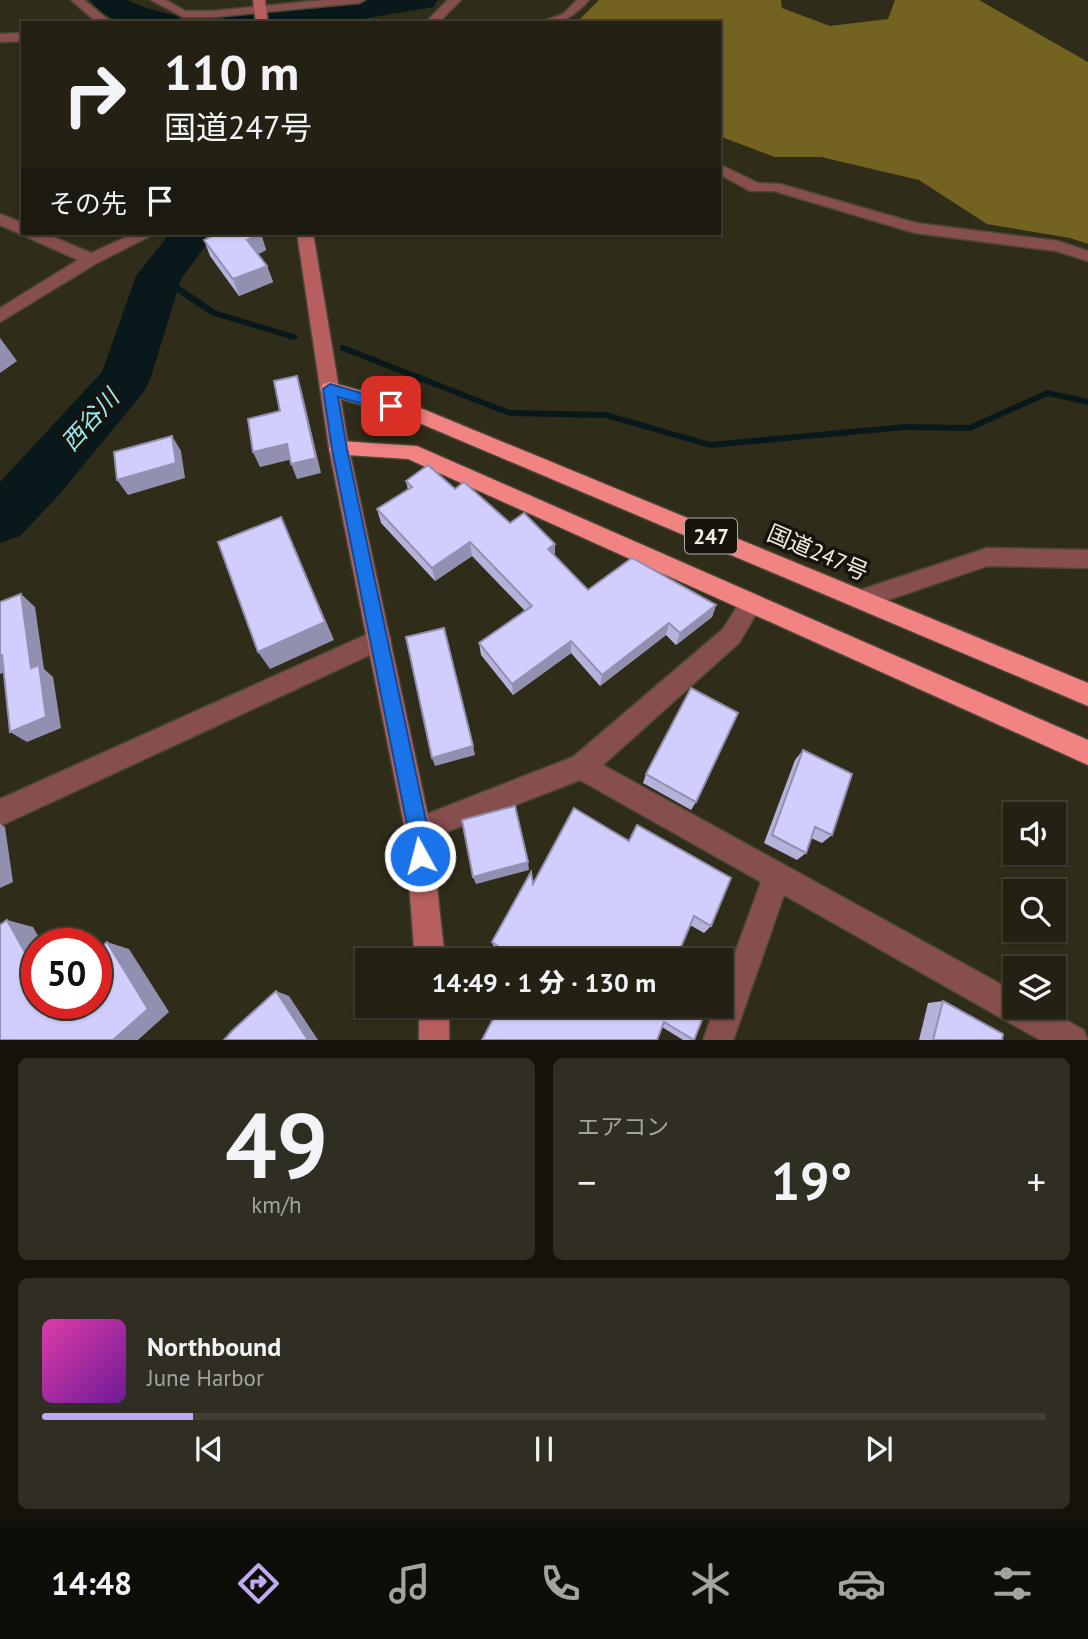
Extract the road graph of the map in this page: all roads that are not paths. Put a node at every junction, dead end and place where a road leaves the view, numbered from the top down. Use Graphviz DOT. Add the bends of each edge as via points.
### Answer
graph roads {
  1 [pos="77,0"];
  2 [pos="157,0"];
  3 [pos="359,0"];
  4 [pos="455,0"];
  5 [pos="583,0"];
  6 [pos="259,5"];
  7 [pos="555,8"];
  8 [pos="103,21"];
  9 [pos="432,21"];
  10 [pos="545,21"];
  11 [pos="550,21"];
  12 [pos="21,37"];
  13 [pos="0,38"];
  14 [pos="721,169"];
  15 [pos="0,219"];
  16 [pos="21,228"];
  17 [pos="36,235"];
  18 [pos="144,235"];
  19 [pos="305,235"];
  20 [pos="1088,256"];
  21 [pos="90,259"];
  22 [pos="0,316"];
  23 [pos="330,389"];
  24 [pos="339,449"];
  25 [pos="1088,559"];
  26 [pos="862,599"];
  27 [pos="751,604"];
  28 [pos="379,640"];
  29 [pos="1088,695"];
  30 [pos="1088,753"];
  31 [pos="581,767"];
  32 [pos="0,813"];
  33 [pos="418,830"];
  34 [pos="777,876"];
  35 [pos="429,948"];
  36 [pos="434,1018"];
  37 [pos="434,1040"];
  38 [pos="718,1040"];
  39 [pos="1071,1040"];
  1 -- 8 [label="street"];
  2 -- 6 [label="street" via="183,14 213,14"];
  3 -- 6 [label="street"];
  4 -- 9 [label="street"];
  5 -- 11 [label="street" via="566,16"];
  7 -- 10 [label="street"];
  12 -- 13 [label="street"];
  14 -- 20 [label="street" via="755,188 775,187 915,228 1058,246"];
  15 -- 16 [label="street"];
  17 -- 21 [label="street"];
  18 -- 21 [label="street"];
  19 -- 23 [label="main road"];
  21 -- 22 [label="street"];
  23 -- 24 [label="main road"];
  23 -- 26 [label="highway, 国道247号 / 247" via="411,412"];
  24 -- 27 [label="highway, 247" via="411,451"];
  24 -- 28 [label="main road"];
  25 -- 26 [label="street" via="988,557"];
  26 -- 29 [label="highway, 国道247号 / 247"];
  27 -- 30 [label="highway, 247"];
  27 -- 31 [label="street" via="731,636"];
  28 -- 32 [label="street"];
  28 -- 33 [label="main road"];
  31 -- 33 [label="street"];
  31 -- 34 [label="street"];
  33 -- 35 [label="main road"];
  34 -- 38 [label="street"];
  34 -- 39 [label="street"];
  36 -- 37 [label="main road"];
}
